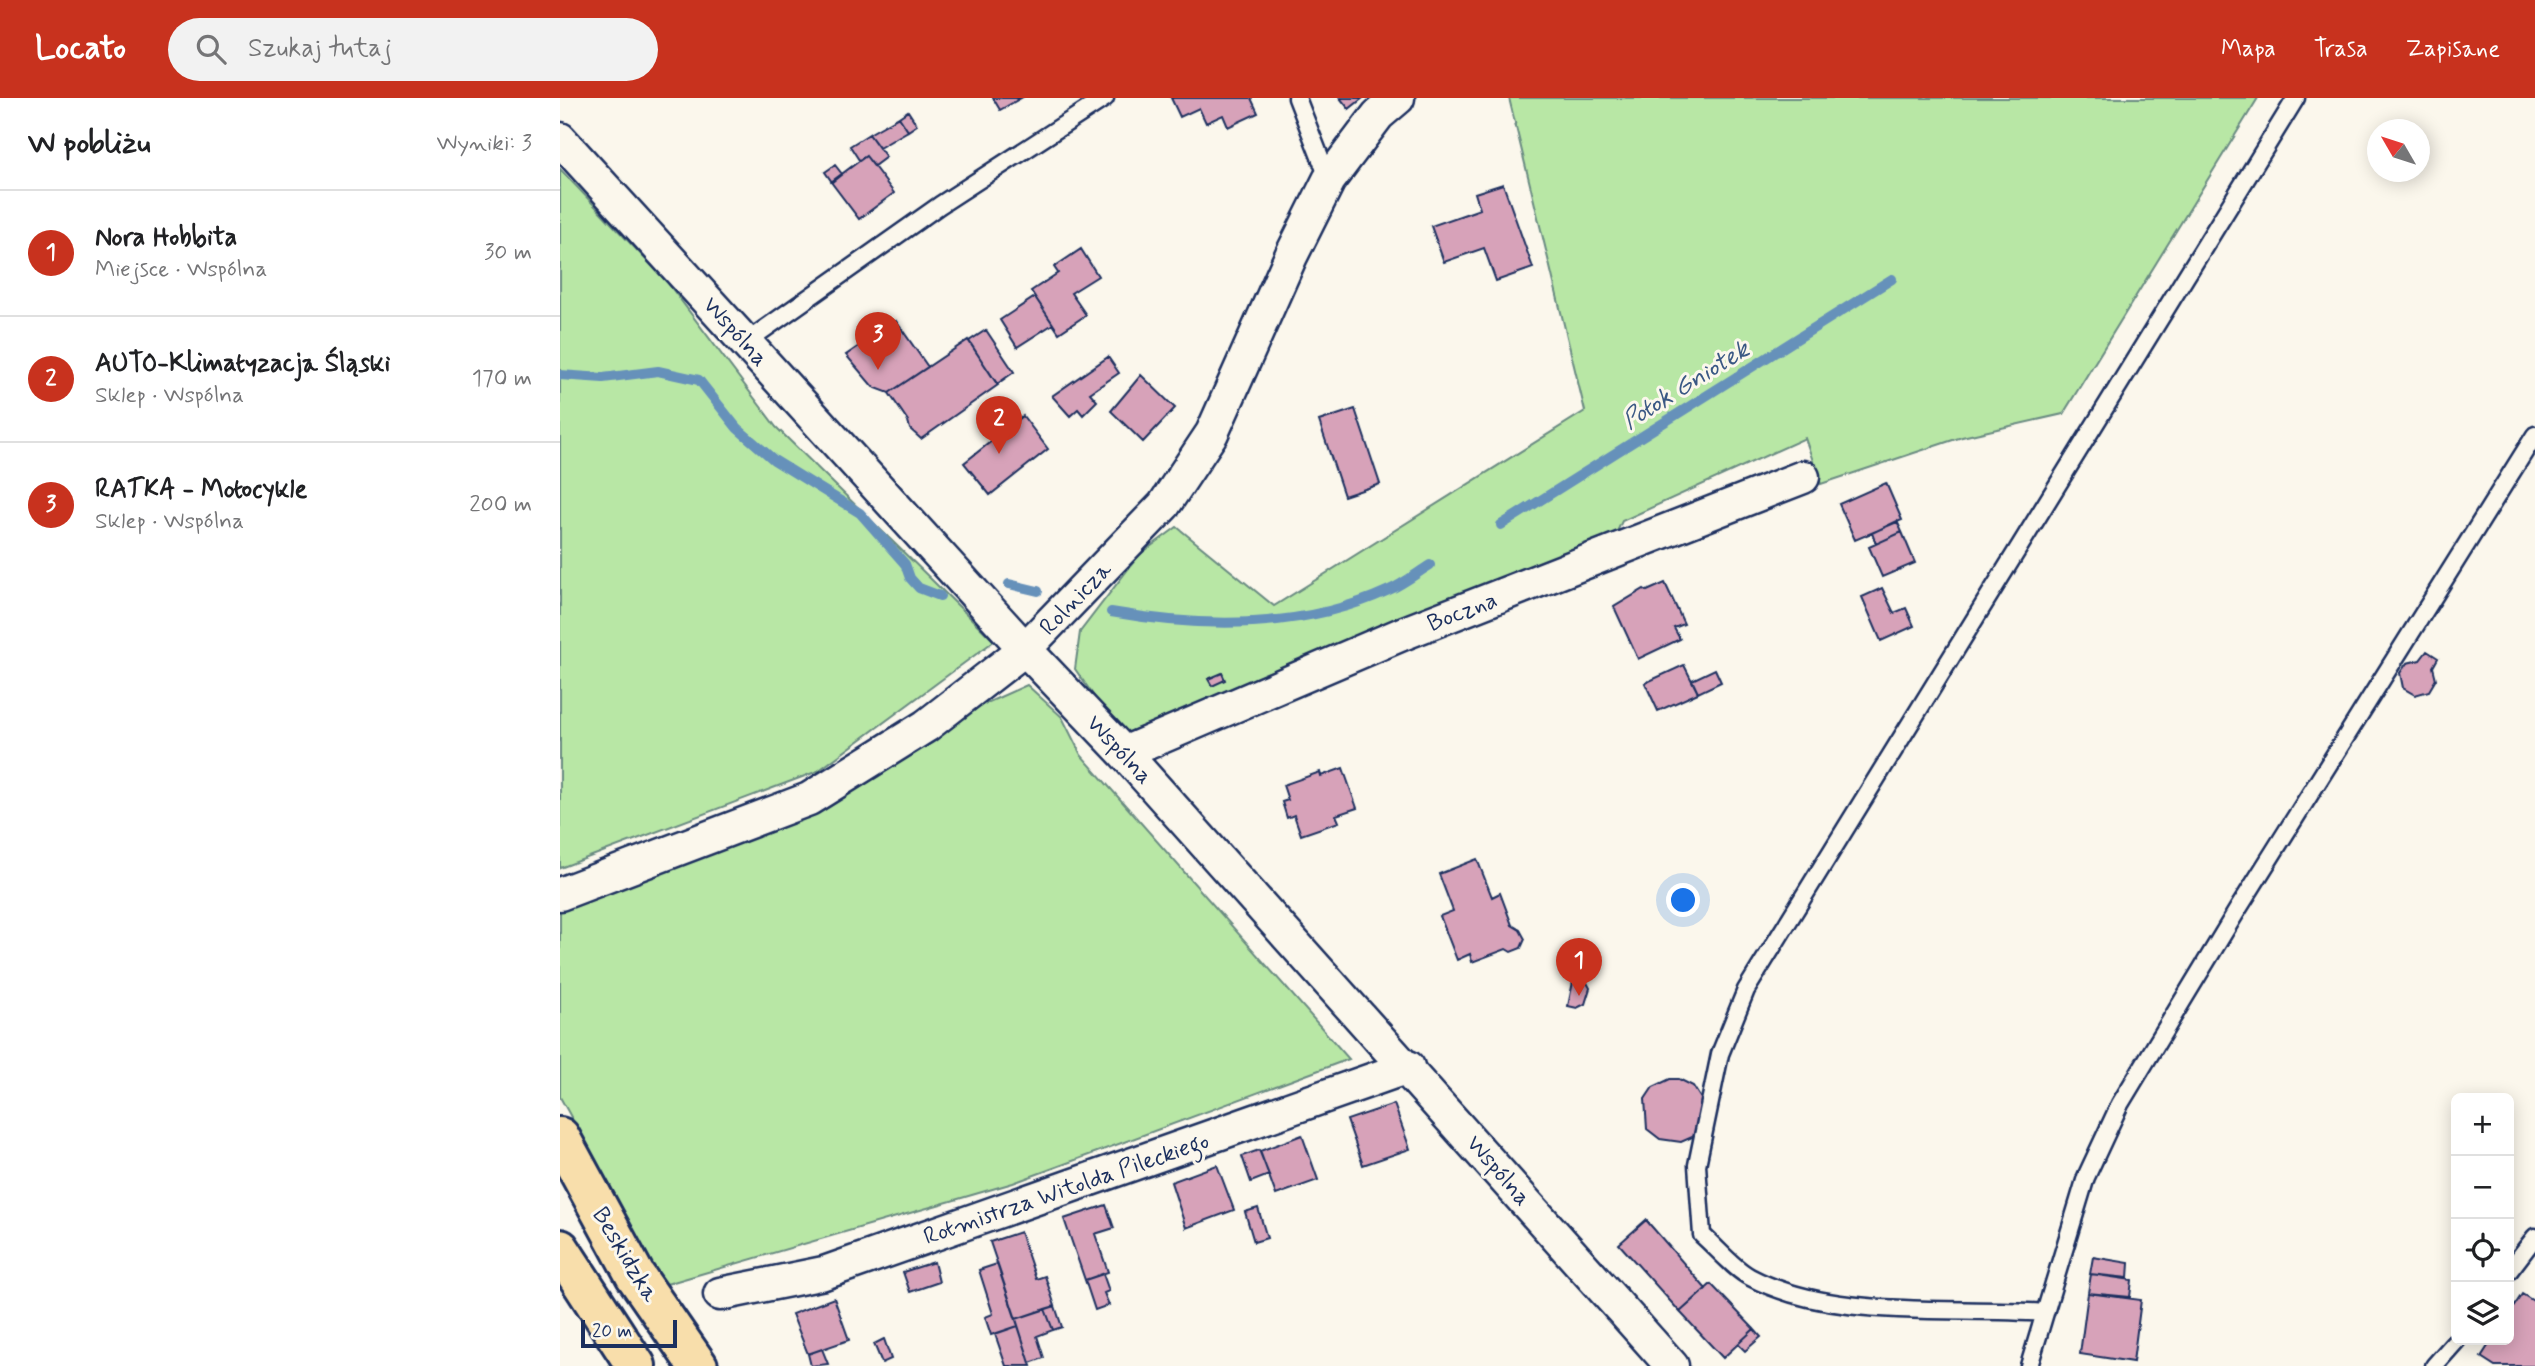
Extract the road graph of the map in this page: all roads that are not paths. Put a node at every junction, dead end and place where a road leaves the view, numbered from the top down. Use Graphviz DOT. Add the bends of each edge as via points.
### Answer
graph roads {
  1 [pos="1105,98"];
  2 [pos="1297,98"];
  3 [pos="1398,98"];
  4 [pos="2296,98"];
  5 [pos="560,139"];
  6 [pos="1329,180"];
  7 [pos="746,342"];
  8 [pos="2535,435"];
  9 [pos="1803,477"];
  10 [pos="1025,649"];
  11 [pos="1124,753"];
  12 [pos="560,894"];
  13 [pos="1408,1067"];
  14 [pos="560,1138"];
  15 [pos="2535,1237"];
  16 [pos="560,1249"];
  17 [pos="2514,1264"];
  18 [pos="720,1294"];
  19 [pos="2045,1313"];
  20 [pos="2453,1345"];
  21 [pos="636,1366"];
  22 [pos="698,1366"];
  23 [pos="1672,1366"];
  24 [pos="2029,1366"];
  25 [pos="2434,1366"];
  1 -- 7 [label="lane" via="940,205"];
  2 -- 6 [label="lane"];
  3 -- 6 [label="street, Rolnicza" via="1378,115"];
  4 -- 19 [label="lane" via="1746,990 1720,1054 1697,1165 1702,1235 1749,1277 1806,1297 1878,1307"];
  5 -- 7 [label="street, Wspólna"];
  6 -- 10 [label="street, Rolnicza" via="1212,433 1164,505"];
  7 -- 10 [label="street, Wspólna"];
  8 -- 19 [label="lane" via="2120,1104 2085,1177"];
  9 -- 11 [label="street, Boczna" via="1402,634"];
  10 -- 11 [label="street, Wspólna"];
  10 -- 12 [label="street, Rolnicza" via="926,726 809,799"];
  11 -- 13 [label="street, Wspólna"];
  13 -- 18 [label="street, Rotmistrza Witolda Pileckiego" via="824,1273"];
  13 -- 23 [label="street, Wspólna"];
  14 -- 22 [label="main road, Beskidzka" via="635,1275"];
  15 -- 17 [label="lane"];
  16 -- 21 [label="main road"];
  19 -- 24 [label="lane"];
  20 -- 25 [label="lane"];
}
